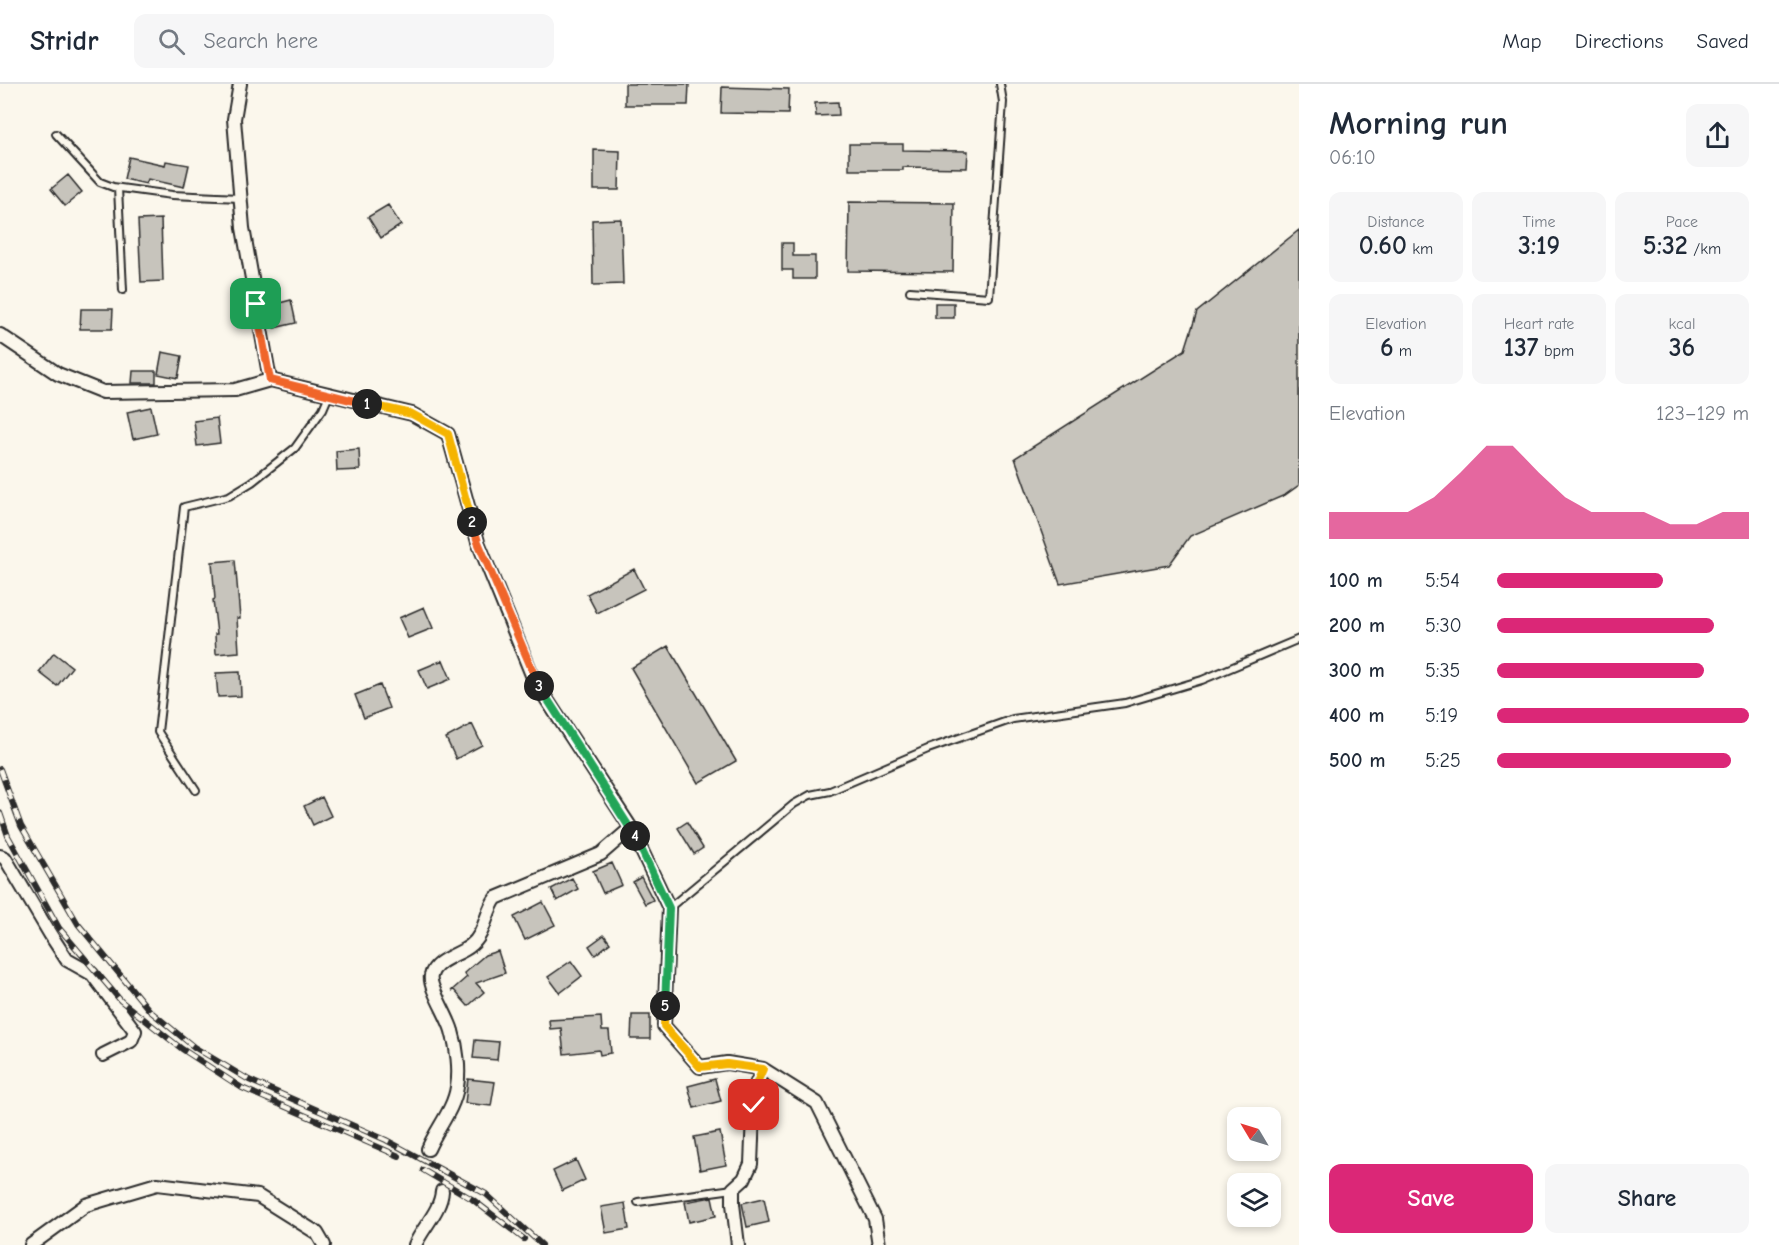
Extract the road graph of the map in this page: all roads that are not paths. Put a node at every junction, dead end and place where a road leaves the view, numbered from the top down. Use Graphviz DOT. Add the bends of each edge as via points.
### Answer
graph roads {
  1 [pos="240,84"];
  2 [pos="1000,84"];
  3 [pos="56,134"];
  4 [pos="118,188"];
  5 [pos="240,198"];
  6 [pos="123,290"];
  7 [pos="910,291"];
  8 [pos="0,335"];
  9 [pos="270,380"];
  10 [pos="329,395"];
  11 [pos="1299,639"];
  12 [pos="196,790"];
  13 [pos="631,828"];
  14 [pos="0,856"];
  15 [pos="669,908"];
  16 [pos="103,1055"];
  17 [pos="763,1069"];
  18 [pos="428,1149"];
  19 [pos="733,1189"];
  20 [pos="442,1191"];
  21 [pos="638,1202"];
  22 [pos="33,1244"];
  23 [pos="324,1245"];
  24 [pos="415,1245"];
  25 [pos="738,1245"];
  26 [pos="879,1245"];
  1 -- 5 [label="street" via="234,119"];
  2 -- 7 [label="lane" via="1003,102 988,297"];
  3 -- 4 [label="lane" via="100,182"];
  4 -- 5 [label="lane"];
  4 -- 6 [label="lane"];
  5 -- 9 [label="street"];
  8 -- 9 [label="street" via="58,374 103,392 235,390"];
  9 -- 10 [label="street"];
  10 -- 12 [label="lane" via="295,448 252,482 229,496 184,507 158,732"];
  10 -- 13 [label="street" via="412,414 448,434 478,542 534,680"];
  11 -- 15 [label="lane" via="1202,680 1125,703 1013,719 928,749 830,791 810,795"];
  13 -- 15 [label="street"];
  13 -- 18 [label="street" via="602,855 496,898 472,945 439,964 431,975 431,985 453,1032 458,1084"];
  14 -- 16 [label="street" via="5,858 67,960 92,974 135,1031 131,1041"];
  15 -- 17 [label="street" via="664,1026 700,1067 727,1064"];
  17 -- 19 [label="street" via="754,1089 751,1164 744,1179"];
  17 -- 26 [label="street" via="818,1103 875,1219"];
  19 -- 21 [label="lane"];
  19 -- 25 [label="street"];
  20 -- 24 [label="street" via="441,1200"];
  22 -- 23 [label="street" via="86,1205 157,1184 258,1196 317,1233"];
}
